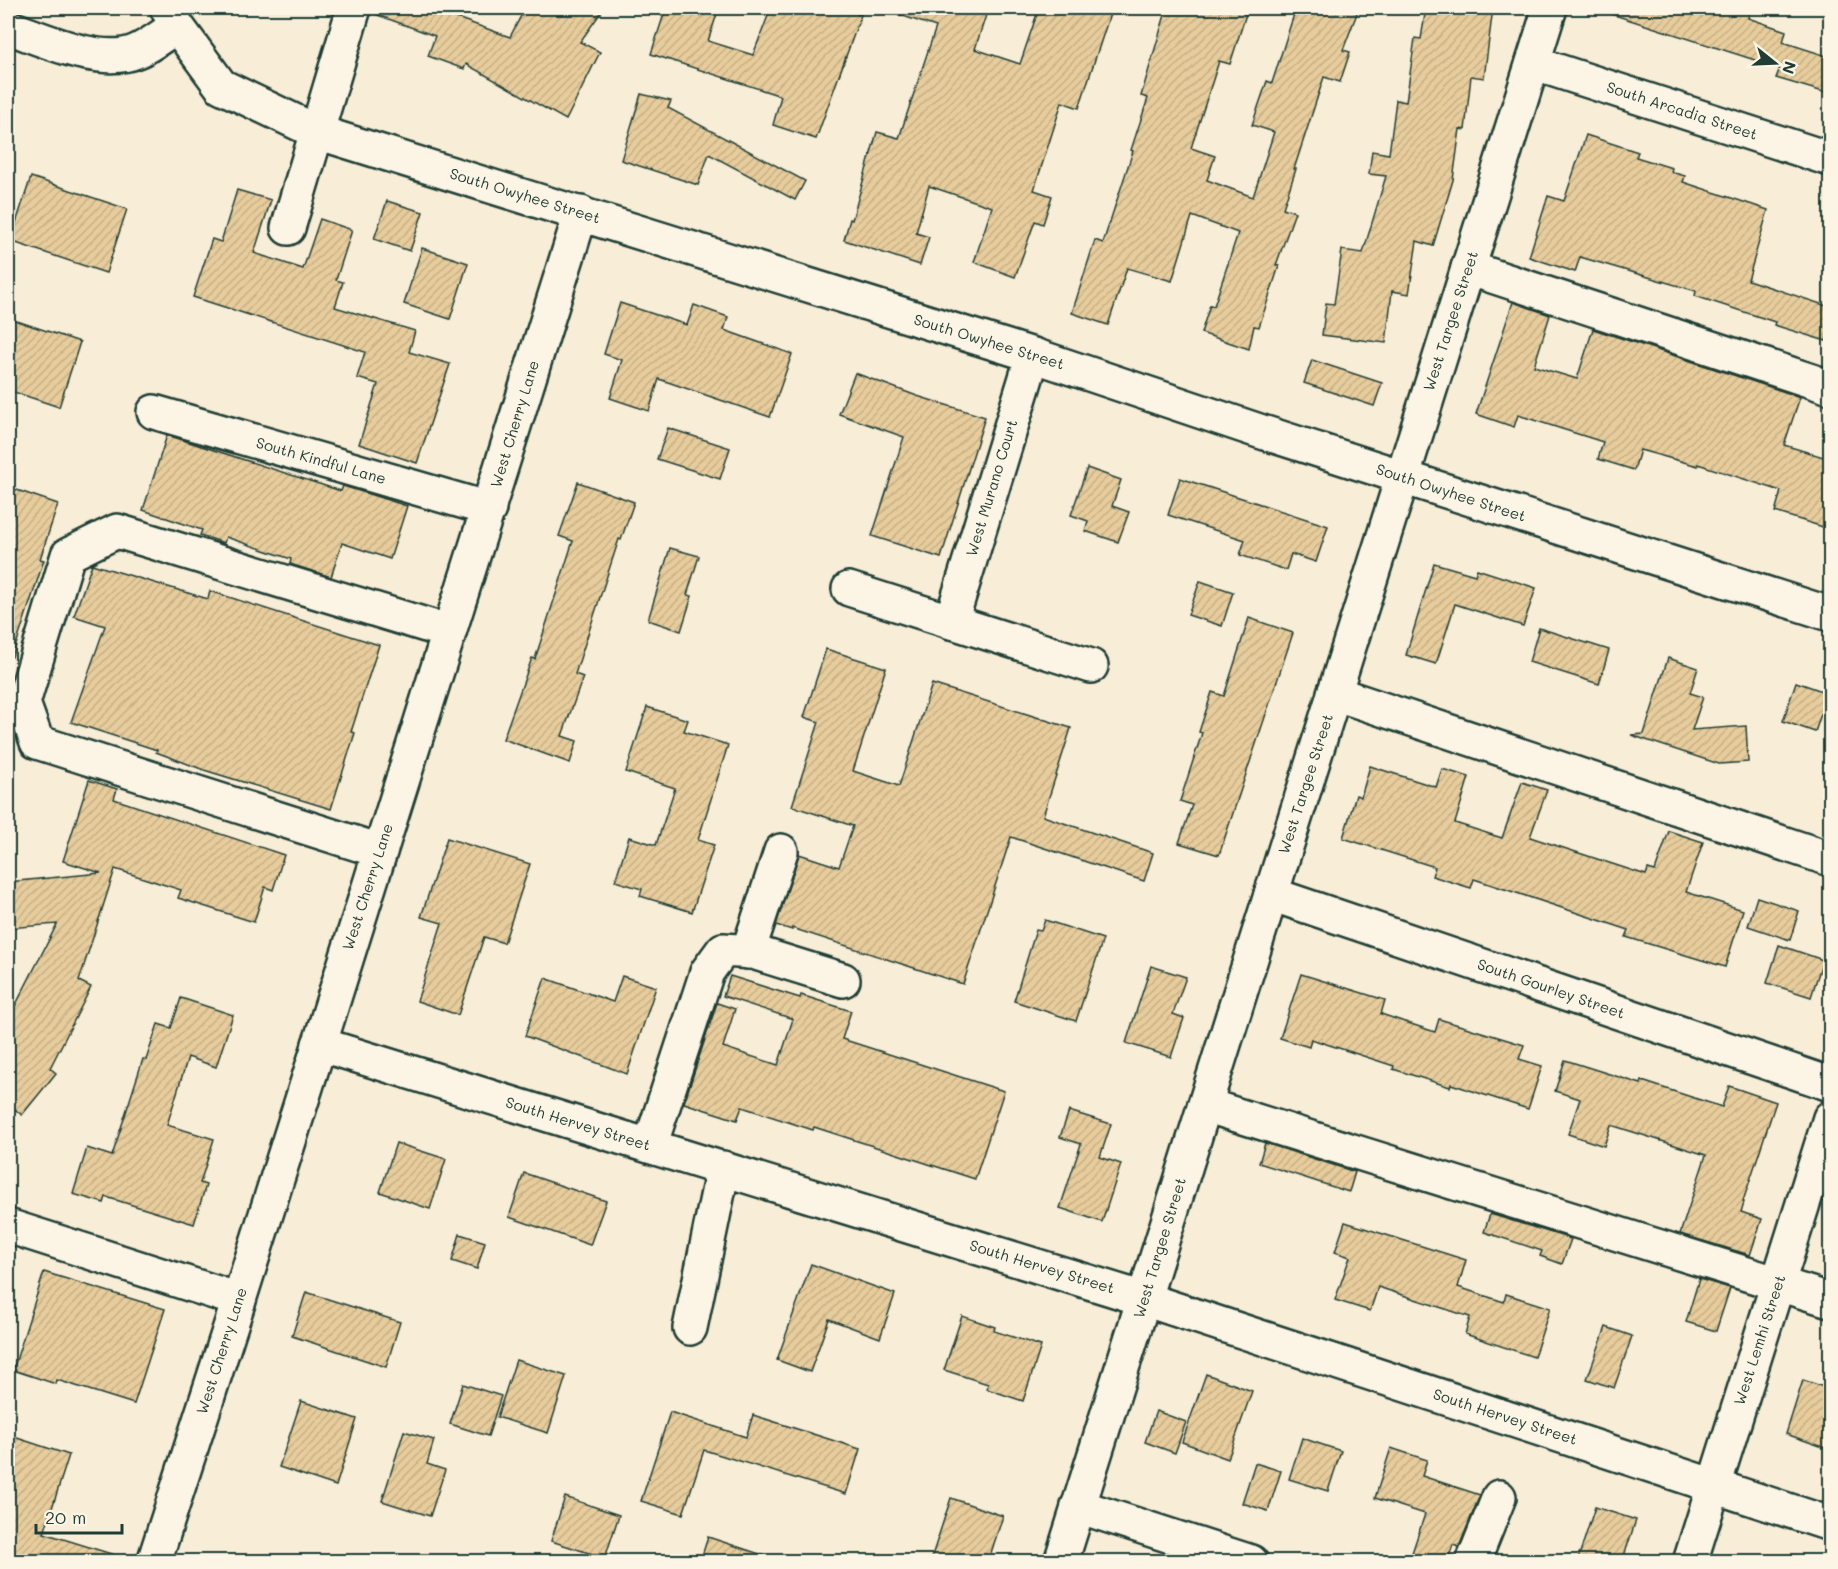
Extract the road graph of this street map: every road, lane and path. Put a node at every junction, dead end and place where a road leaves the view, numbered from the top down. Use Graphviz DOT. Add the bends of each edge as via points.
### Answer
graph roads {
  1 [pos="354,8"];
  2 [pos="1550,8"];
  3 [pos="172,17"];
  4 [pos="8,27"];
  5 [pos="1533,63"];
  6 [pos="316,132"];
  7 [pos="1830,159"];
  8 [pos="581,213"];
  9 [pos="288,228"];
  10 [pos="1468,268"];
  11 [pos="1033,355"];
  12 [pos="1830,387"];
  13 [pos="154,412"];
  14 [pos="1402,477"];
  15 [pos="489,509"];
  16 [pos="849,590"];
  17 [pos="1830,614"];
  18 [pos="951,622"];
  19 [pos="449,632"];
  20 [pos="1091,666"];
  21 [pos="1334,693"];
  22 [pos="380,850"];
  23 [pos="781,851"];
  24 [pos="1830,859"];
  25 [pos="1271,894"];
  26 [pos="748,952"];
  27 [pos="843,980"];
  28 [pos="319,1044"];
  29 [pos="1830,1084"];
  30 [pos="1205,1105"];
  31 [pos="1830,1118"];
  32 [pos="650,1146"];
  33 [pos="723,1168"];
  34 [pos="8,1226"];
  35 [pos="1778,1282"];
  36 [pos="1144,1299"];
  37 [pos="239,1300"];
  38 [pos="1830,1300"];
  39 [pos="690,1328"];
  40 [pos="1714,1485"];
  41 [pos="1498,1497"];
  42 [pos="1078,1506"];
  43 [pos="1830,1524"];
  44 [pos="154,1562"];
  45 [pos="1061,1562"];
  46 [pos="1251,1562"];
  47 [pos="1473,1562"];
  48 [pos="1690,1562"];
  1 -- 6 [label="street"];
  2 -- 5 [label="street, West Targee Street"];
  3 -- 4 [label="street, South Owyhee Street" via="136,51 116,56 95,56"];
  3 -- 6 [label="street, South Owyhee Street" via="221,86"];
  5 -- 7 [label="street, South Arcadia Street"];
  5 -- 10 [label="street, West Targee Street"];
  6 -- 8 [label="street, South Owyhee Street"];
  6 -- 9 [label="street"];
  8 -- 11 [label="street, South Owyhee Street"];
  8 -- 15 [label="street, West Cherry Lane"];
  10 -- 12 [label="street"];
  10 -- 14 [label="street, West Targee Street"];
  11 -- 14 [label="street, South Owyhee Street"];
  11 -- 18 [label="street, West Murano Court"];
  13 -- 15 [label="street, South Kindful Lane"];
  14 -- 17 [label="street, South Owyhee Street"];
  14 -- 21 [label="street, West Targee Street"];
  15 -- 19 [label="street, West Cherry Lane"];
  16 -- 18 [label="street"];
  18 -- 20 [label="street"];
  19 -- 22 [label="street, West Cherry Lane"];
  19 -- 22 [label="street" via="117,531 68,555 23,704 37,742"];
  21 -- 24 [label="street"];
  21 -- 25 [label="street, West Targee Street"];
  22 -- 28 [label="street, West Cherry Lane"];
  23 -- 26 [label="street"];
  25 -- 29 [label="street, South Gourley Street"];
  25 -- 30 [label="street, West Targee Street"];
  26 -- 27 [label="street"];
  26 -- 32 [label="street" via="723,950 707,972"];
  28 -- 32 [label="street, South Hervey Street"];
  28 -- 37 [label="street, West Cherry Lane"];
  30 -- 35 [label="street"];
  30 -- 36 [label="street, West Targee Street"];
  31 -- 35 [label="street, West Lemhi Street"];
  32 -- 33 [label="street, South Hervey Street"];
  33 -- 36 [label="street, South Hervey Street"];
  33 -- 39 [label="street"];
  34 -- 37 [label="street"];
  35 -- 38 [label="street"];
  35 -- 40 [label="street, West Lemhi Street"];
  36 -- 40 [label="street, South Hervey Street"];
  36 -- 42 [label="street, West Targee Street"];
  37 -- 44 [label="street, West Cherry Lane"];
  40 -- 43 [label="street, South Hervey Street"];
  40 -- 48 [label="street, West Lemhi Street"];
  41 -- 47 [label="street"];
  42 -- 45 [label="street, West Targee Street"];
  42 -- 46 [label="street"];
}
